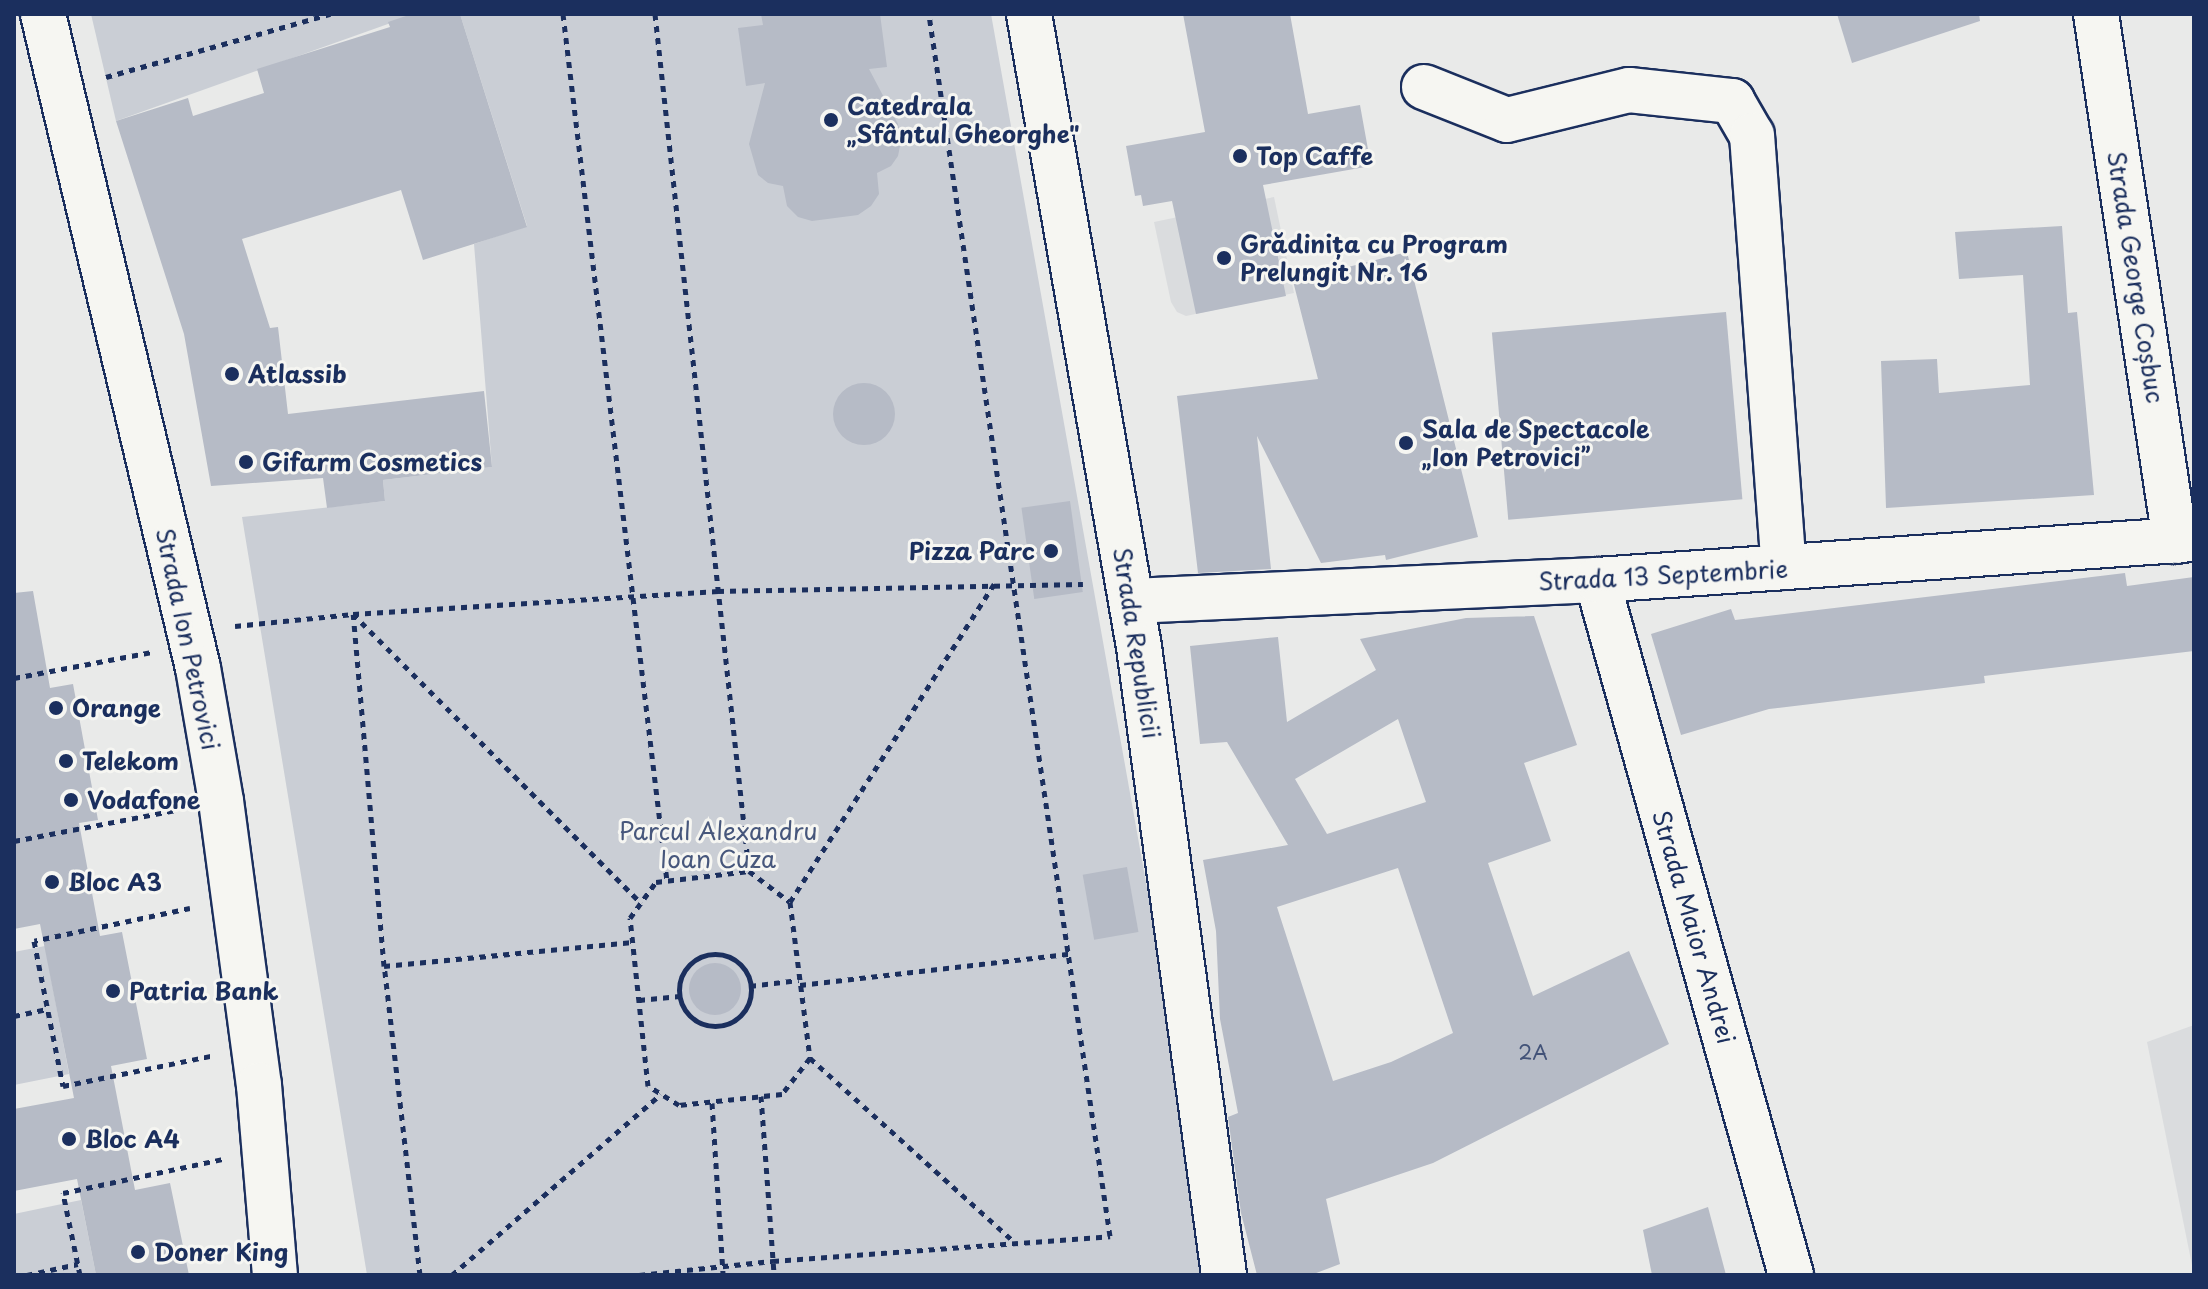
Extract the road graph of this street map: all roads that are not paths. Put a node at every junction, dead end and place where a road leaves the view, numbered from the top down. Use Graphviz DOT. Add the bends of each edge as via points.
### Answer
graph roads {
  1 [pos="43,14"];
  2 [pos="1029,14"];
  3 [pos="2096,14"];
  4 [pos="1424,87"];
  5 [pos="2185,540"];
  6 [pos="1784,567"];
  7 [pos="1597,580"];
  8 [pos="1132,601"];
  9 [pos="275,1275"];
  10 [pos="1224,1275"];
  11 [pos="1791,1275"];
  1 -- 9 [label="street, Strada Ion Petrovici" via="191,637 221,801 254,1048"];
  2 -- 8 [label="street, Strada Republicii"];
  3 -- 5 [label="street, Strada George Coșbuc"];
  4 -- 6 [label="street" via="1507,120 1629,90 1732,101 1752,135"];
  5 -- 6 [label="street, Strada 13 Septembrie"];
  6 -- 7 [label="street, Strada 13 Septembrie"];
  7 -- 8 [label="street, Strada 13 Septembrie"];
  7 -- 11 [label="street, Strada Maior Andrei"];
  8 -- 10 [label="street, Strada Republicii"];
}
